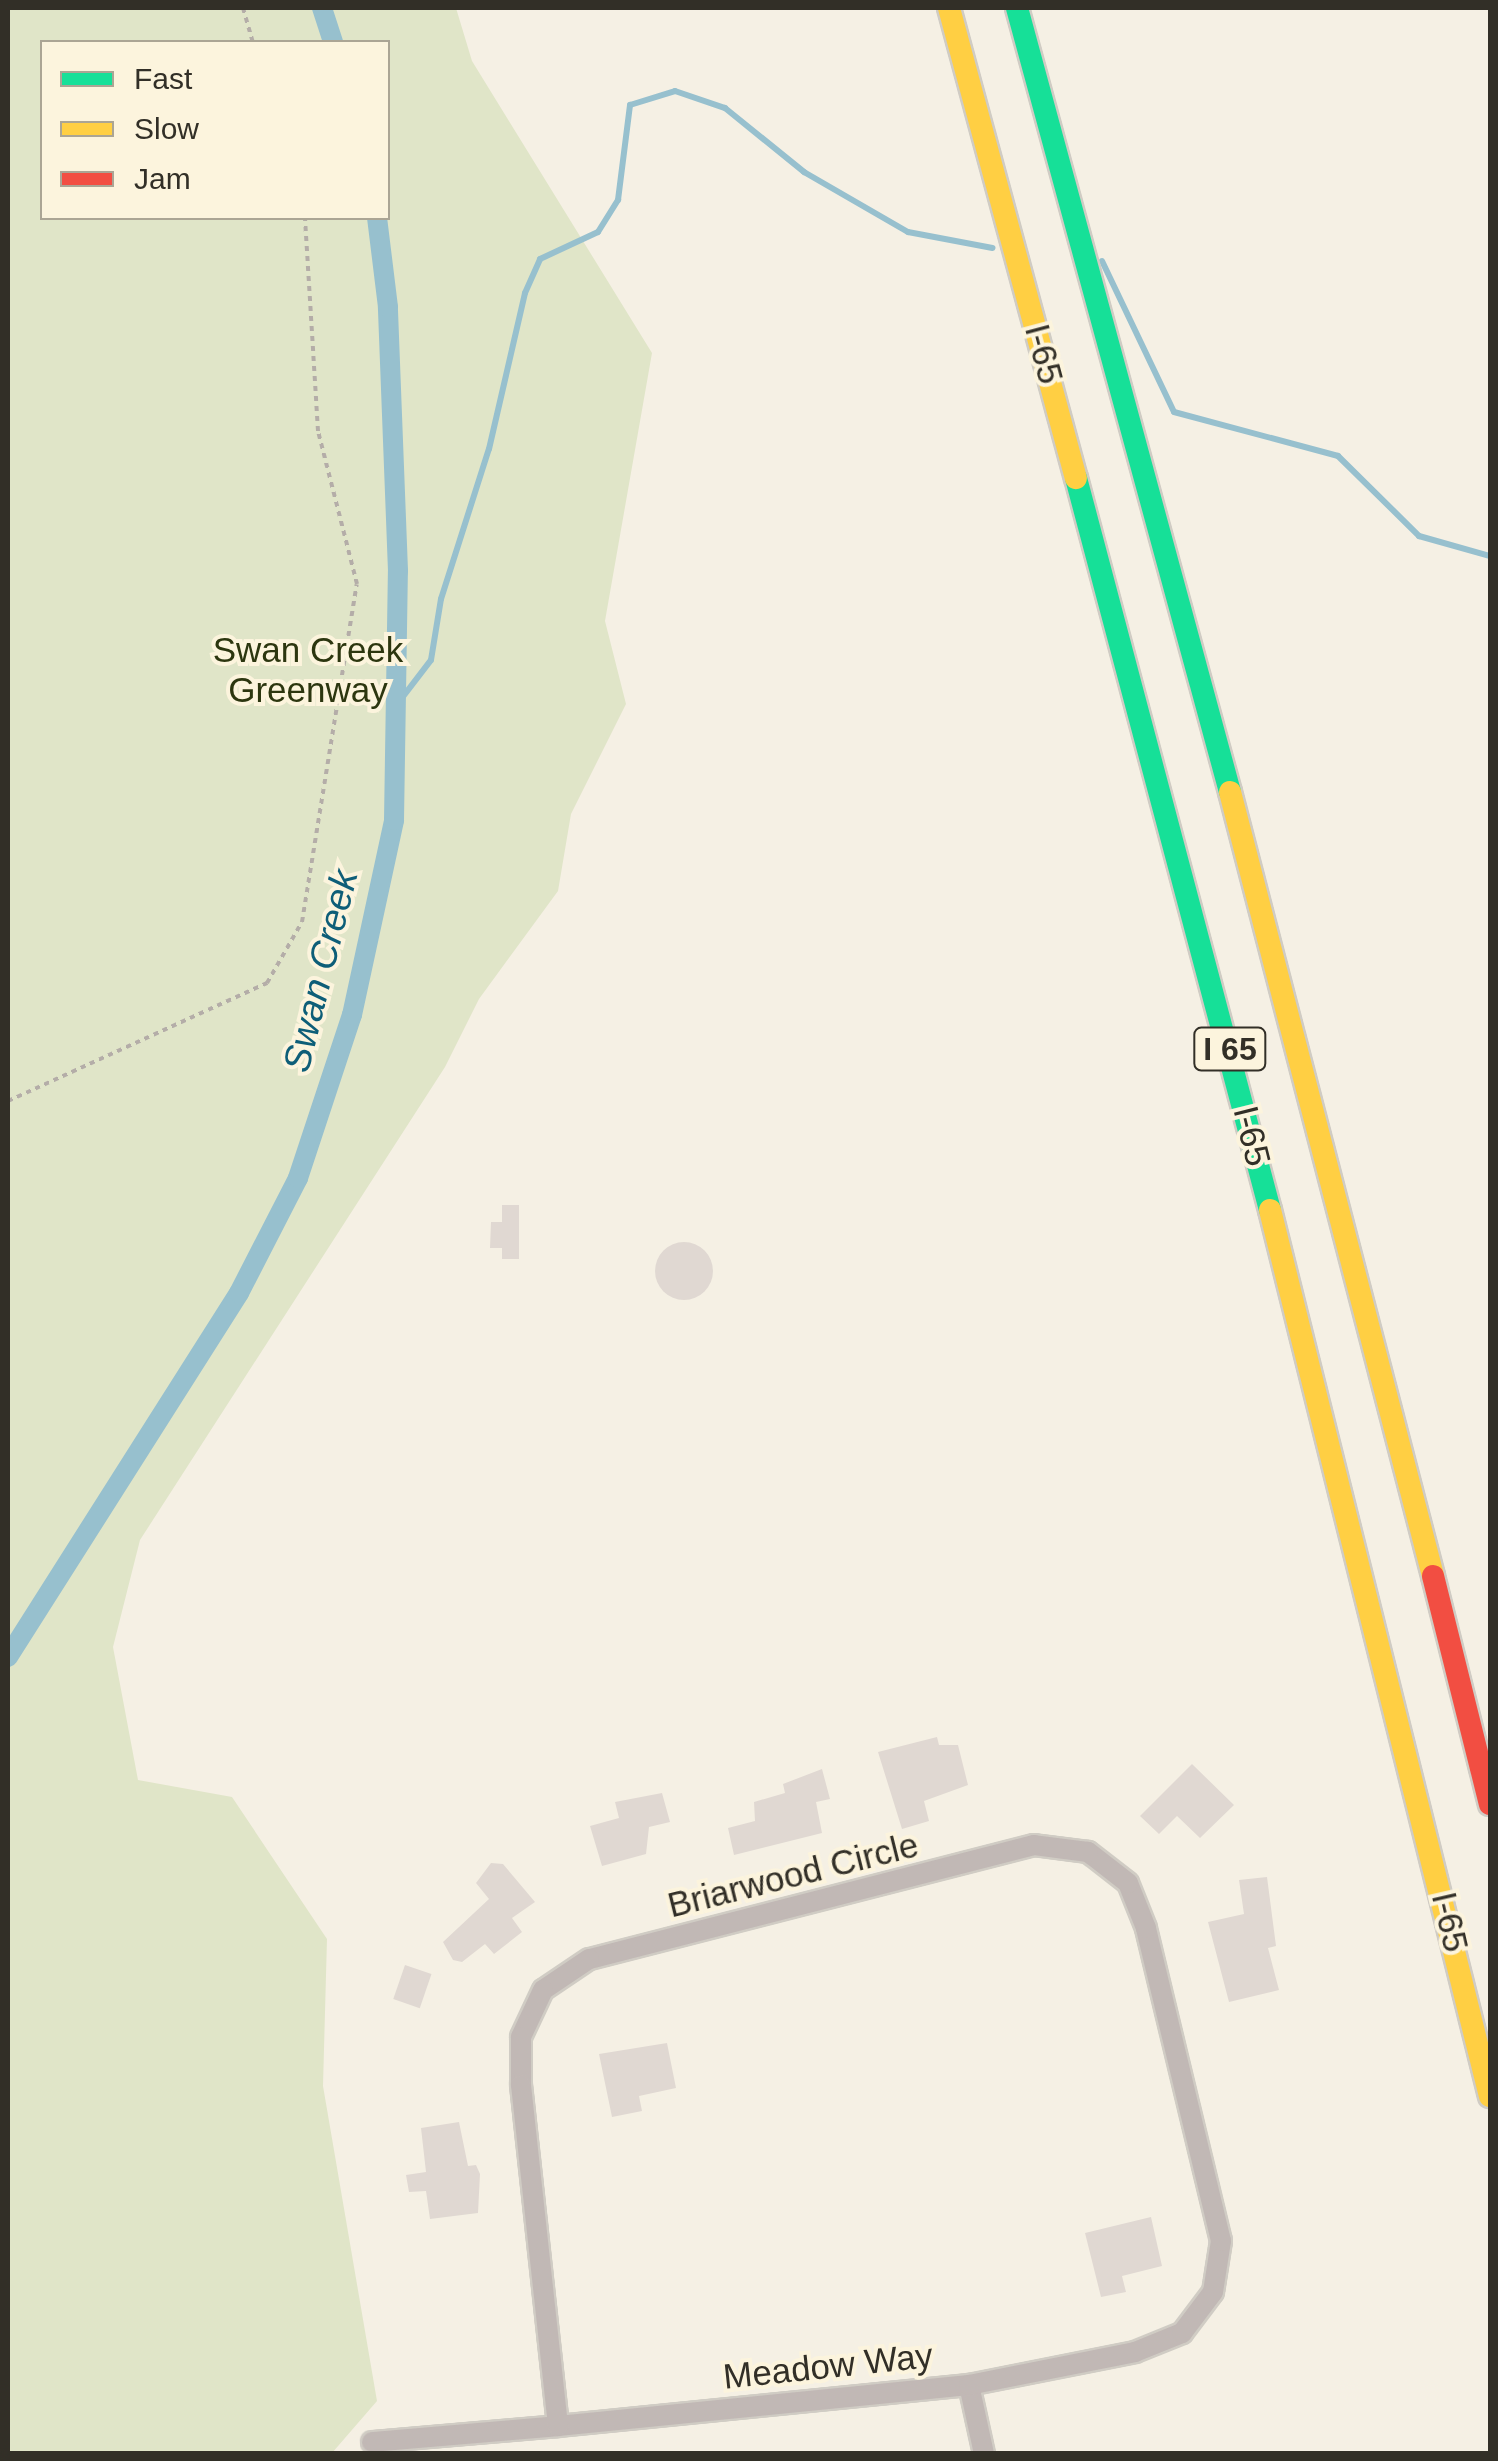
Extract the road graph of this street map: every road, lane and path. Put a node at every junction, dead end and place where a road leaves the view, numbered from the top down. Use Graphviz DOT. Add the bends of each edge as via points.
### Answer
graph roads {
  1 [pos="243,8"];
  2 [pos="948,8"];
  3 [pos="1017,8"];
  4 [pos="253,40"];
  5 [pos="305,220"];
  6 [pos="8,1101"];
  7 [pos="1490,1804"];
  8 [pos="1490,2096"];
  9 [pos="1221,2242"];
  10 [pos="970,2384"];
  11 [pos="558,2426"];
  12 [pos="372,2442"];
  13 [pos="984,2454"];
  1 -- 4 [label="path"];
  2 -- 8 [label="highway, I-65 / I 65" via="1233,1061"];
  3 -- 7 [label="highway, I 65" via="1320,1121"];
  5 -- 6 [label="path" via="318,431 357,584 302,922 266,983"];
  9 -- 10 [label="street, Meadow Way" via="1213,2292 1182,2333 1136,2352"];
  9 -- 11 [label="street, Briarwood Circle" via="1146,1928 1128,1882 1088,1852 1034,1846 588,1960 543,1990 521,2036"];
  10 -- 11 [label="street, Meadow Way"];
  10 -- 13 [label="street"];
  11 -- 12 [label="street, Meadow Way"];
}
